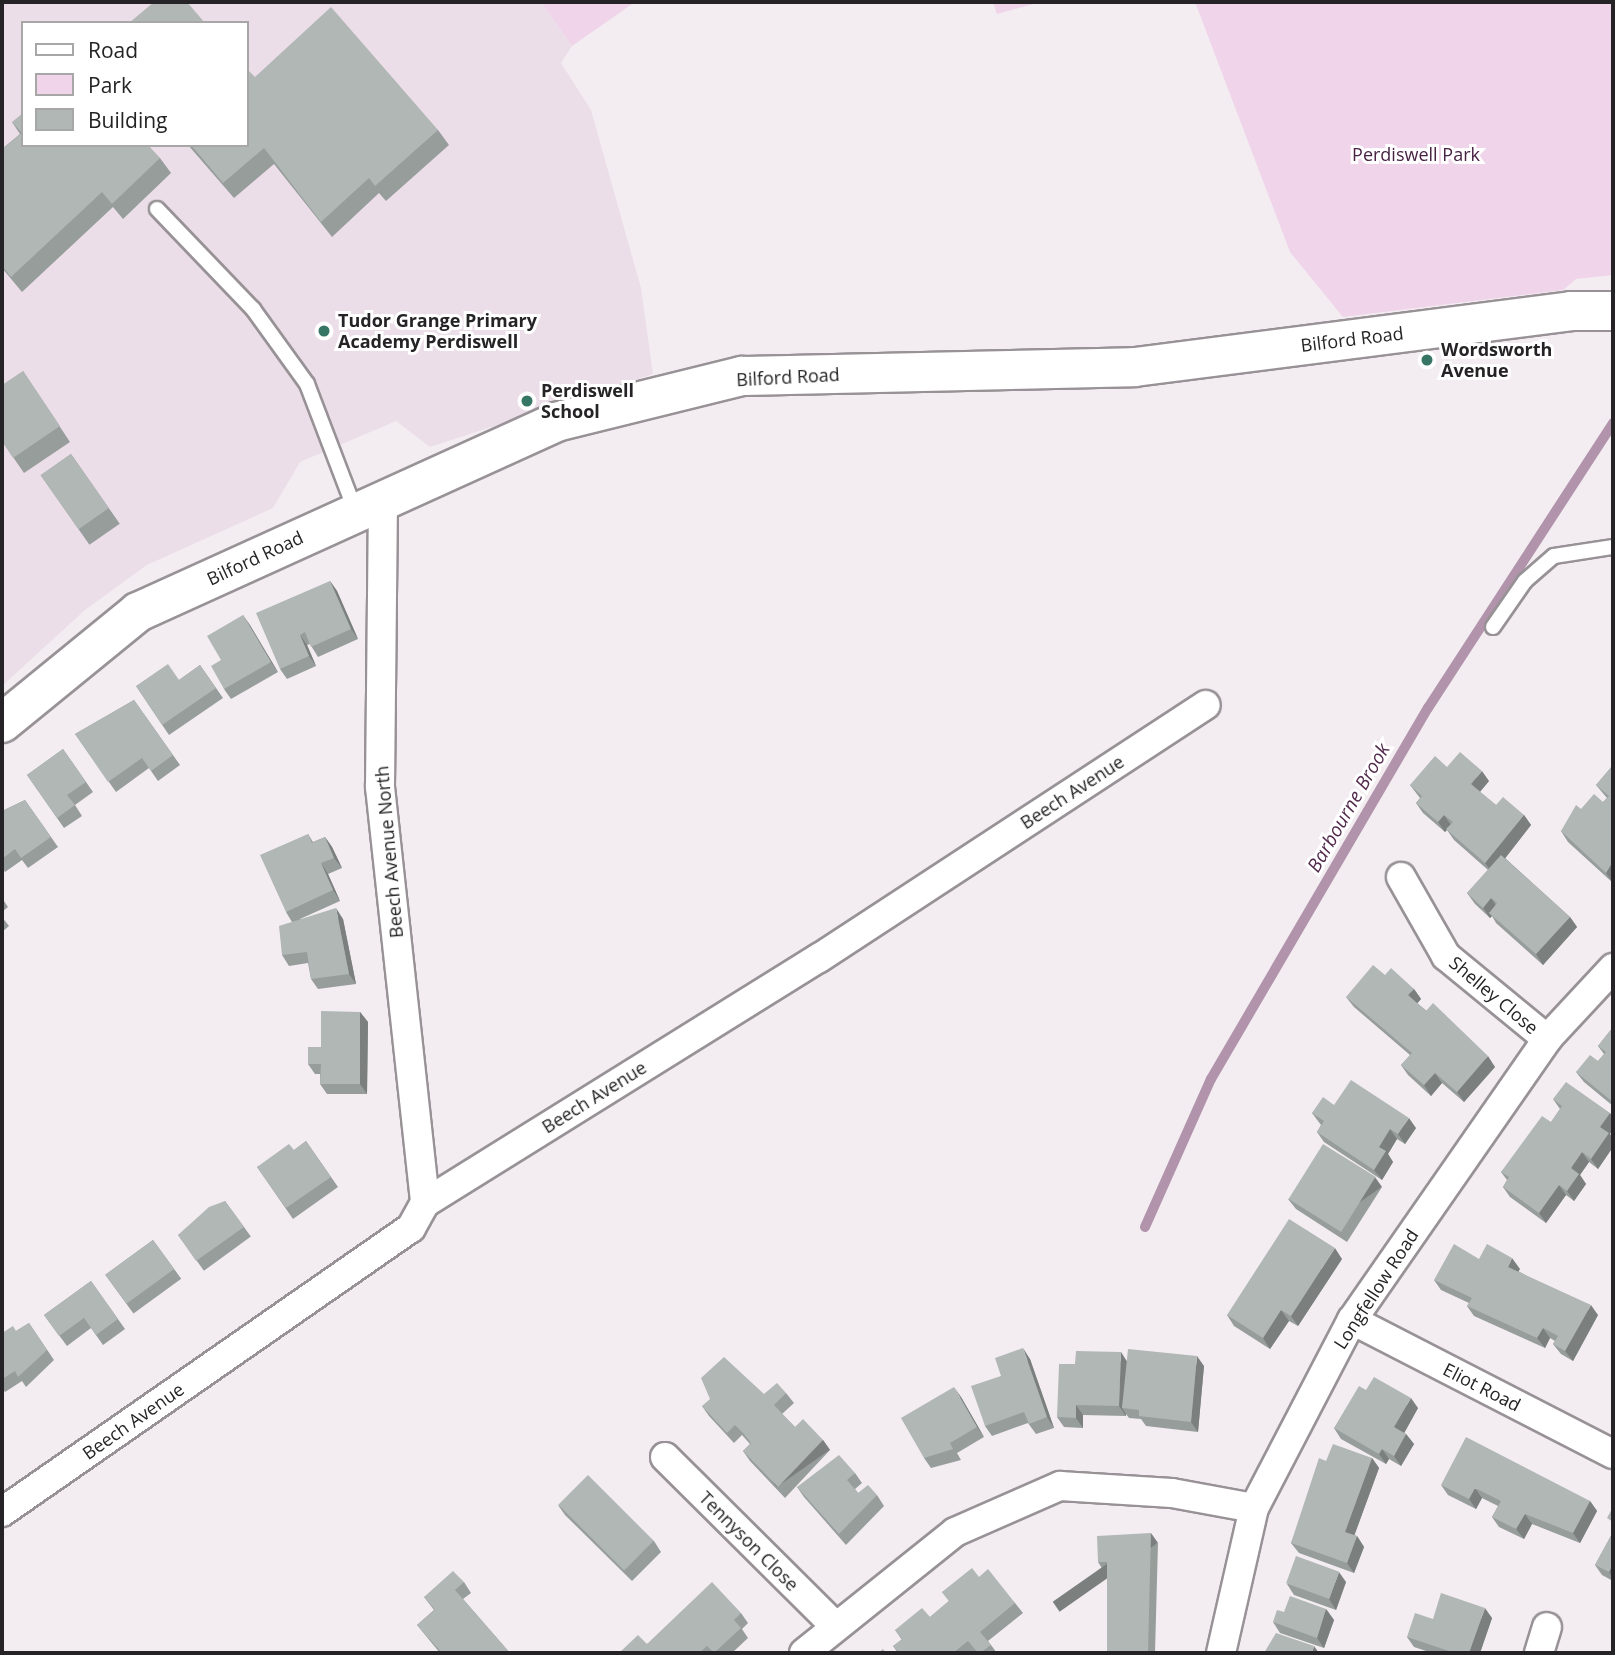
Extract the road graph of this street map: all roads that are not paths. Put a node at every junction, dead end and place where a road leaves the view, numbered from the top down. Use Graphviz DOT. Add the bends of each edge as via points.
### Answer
graph roads {
  1 [pos="157,209"];
  2 [pos="1613,311"];
  3 [pos="369,506"];
  4 [pos="1613,547"];
  5 [pos="1493,627"];
  6 [pos="1206,705"];
  7 [pos="2,723"];
  8 [pos="1401,877"];
  9 [pos="1613,968"];
  10 [pos="1547,1039"];
  11 [pos="425,1203"];
  12 [pos="1352,1320"];
  13 [pos="1613,1454"];
  14 [pos="665,1457"];
  15 [pos="1254,1508"];
  16 [pos="2,1512"];
  17 [pos="834,1625"];
  18 [pos="804,1653"];
  19 [pos="1221,1653"];
  1 -- 3 [label="lane" via="253,309 307,384"];
  2 -- 3 [label="main road, Bilford Road" via="1571,311 1135,367 742,376 556,422"];
  3 -- 7 [label="main road, Bilford Road" via="138,612"];
  3 -- 11 [label="street, Beech Avenue North" via="380,787"];
  4 -- 5 [label="lane" via="1554,556 1525,581"];
  6 -- 11 [label="street, Beech Avenue" via="819,958"];
  8 -- 10 [label="street, Shelley Close" via="1446,957"];
  9 -- 10 [label="street, Longfellow Road"];
  10 -- 12 [label="street, Longfellow Road"];
  11 -- 16 [label="street, Beech Avenue" via="411,1228"];
  12 -- 13 [label="street, Eliot Road"];
  12 -- 15 [label="street, Longfellow Road"];
  14 -- 17 [label="street, Tennyson Close"];
  15 -- 17 [label="street" via="1172,1493 1060,1486 955,1532"];
  15 -- 19 [label="street, Longfellow Road"];
  17 -- 18 [label="street"];
}
